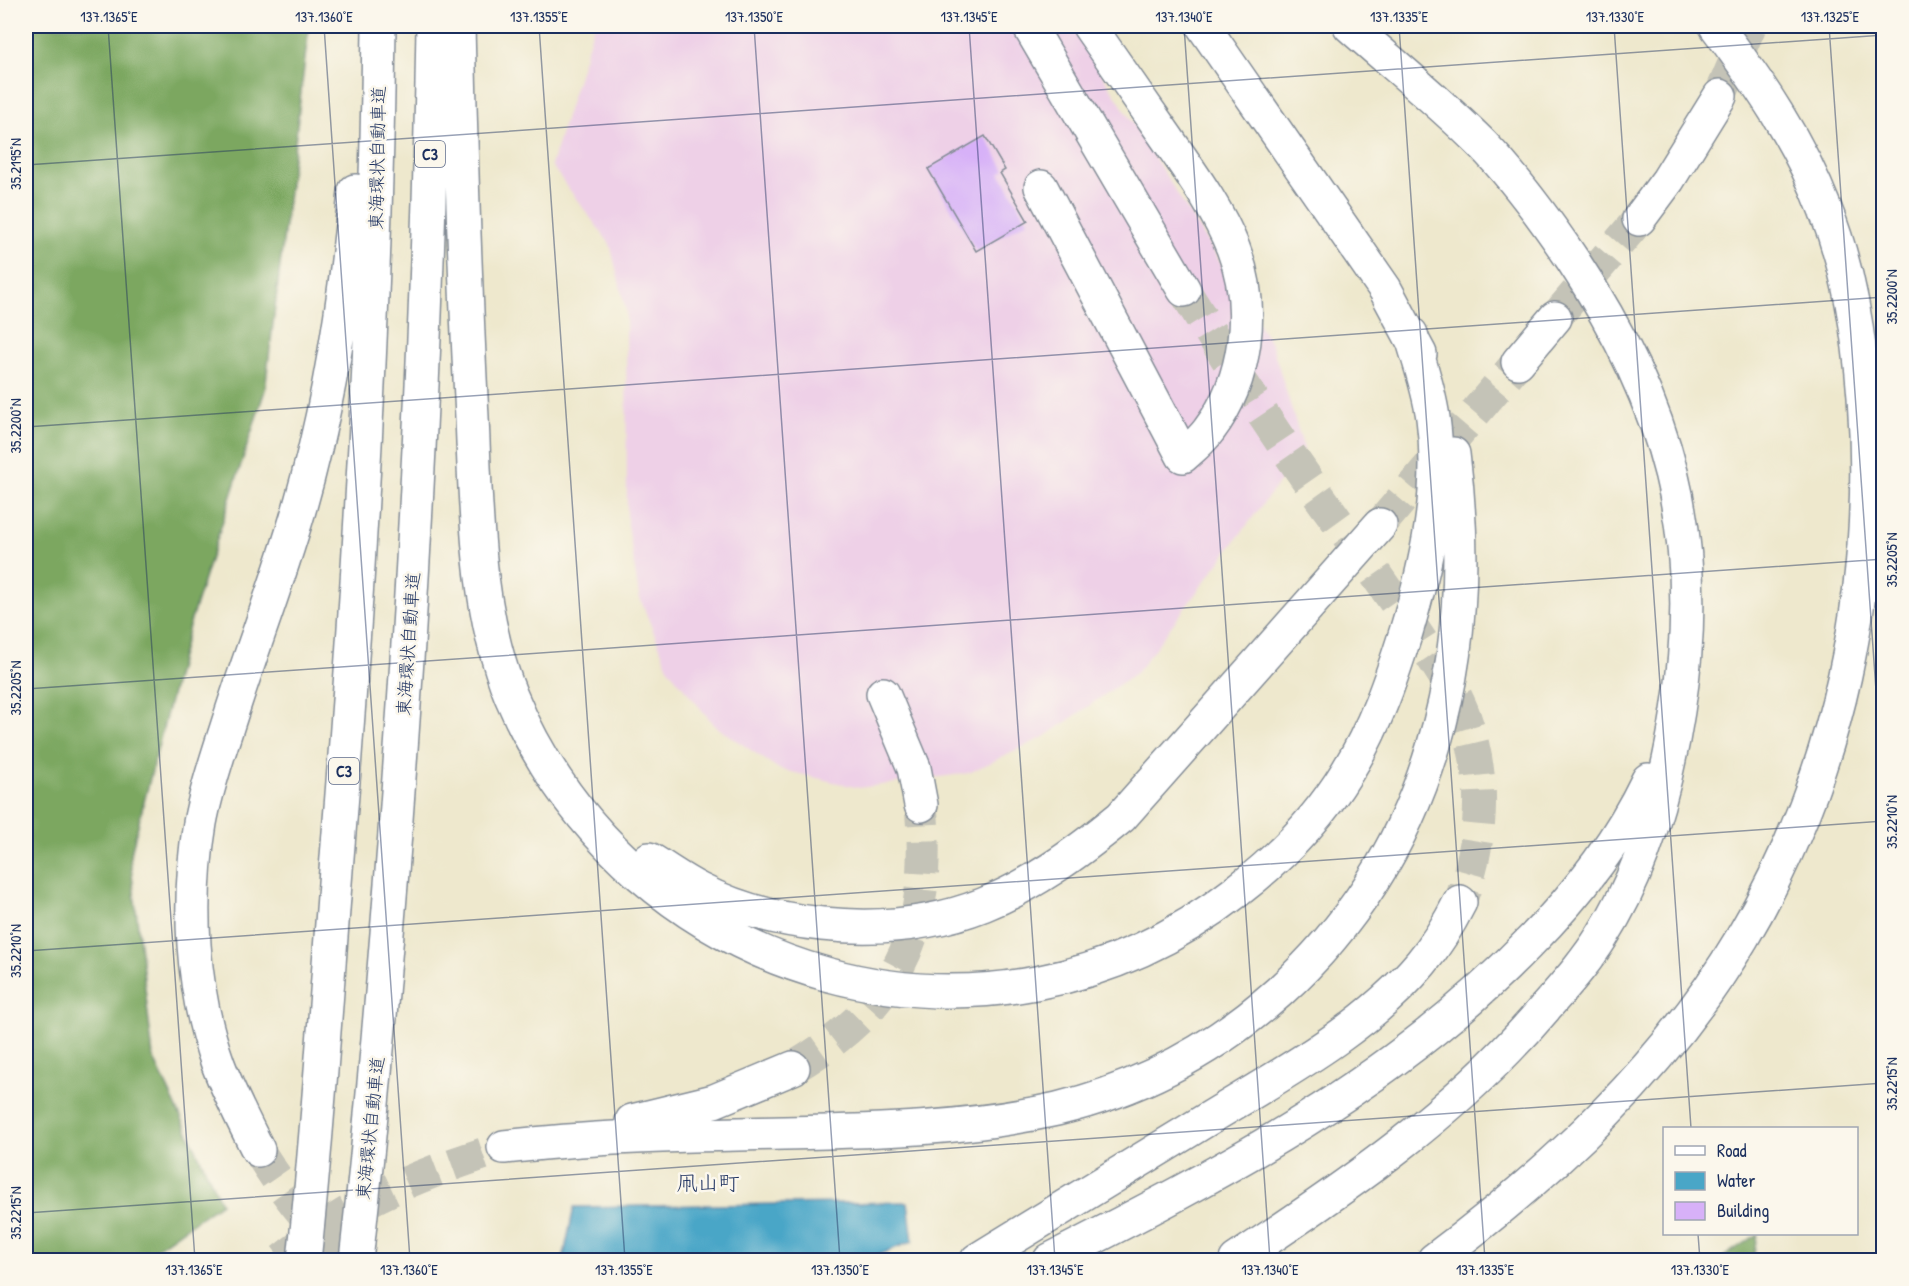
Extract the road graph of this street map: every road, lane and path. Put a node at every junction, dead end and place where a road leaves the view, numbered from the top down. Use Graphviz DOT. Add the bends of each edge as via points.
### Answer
graph roads {
  1 [pos="365,26"];
  2 [pos="379,26"];
  3 [pos="433,26"];
  4 [pos="458,26"];
  5 [pos="1029,26"];
  6 [pos="1089,26"];
  7 [pos="1203,26"];
  8 [pos="1350,26"];
  9 [pos="1716,26"];
  10 [pos="1720,96"];
  11 [pos="1041,187"];
  12 [pos="1639,219"];
  13 [pos="361,278"];
  14 [pos="1184,290"];
  15 [pos="1555,318"];
  16 [pos="1411,334"];
  17 [pos="1518,362"];
  18 [pos="1380,525"];
  19 [pos="1683,683"];
  20 [pos="883,694"];
  21 [pos="552,772"];
  22 [pos="921,805"];
  23 [pos="1460,902"];
  24 [pos="794,1068"];
  25 [pos="258,1150"];
  26 [pos="303,1260"];
  27 [pos="356,1260"];
  28 [pos="977,1260"];
  29 [pos="1050,1260"];
  30 [pos="1236,1260"];
  31 [pos="1434,1260"];
  1 -- 13 [label="main road"];
  2 -- 13 [label="main road, 東海環状自動車道 / C3"];
  3 -- 27 [label="main road, 東海環状自動車道 / C3" via="427,282 402,734"];
  4 -- 21 [label="main road" via="475,490 488,605 510,693"];
  5 -- 14 [label="main road"];
  6 -- 11 [label="main road" via="1196,180 1233,249 1242,280 1246,312 1239,371 1226,403 1208,431 1184,456"];
  7 -- 16 [label="main road" via="1385,289"];
  8 -- 19 [label="main road" via="1482,144 1520,187 1590,287 1620,338 1659,428 1683,522 1688,621"];
  9 -- 31 [label="main road" via="1806,161 1830,221 1853,306 1861,358 1868,486 1859,614 1845,681 1802,813 1742,937 1707,991 1628,1091 1583,1138 1517,1196"];
  10 -- 12 [label="main road"];
  13 -- 25 [label="main road" via="313,461 200,821 194,921 205,1017 218,1063"];
  13 -- 26 [label="main road, 東海環状自動車道 / C3" via="349,709 318,1135"];
  15 -- 17 [label="main road"];
  16 -- 21 [label="main road" via="1433,416 1435,492 1421,577 1384,698 1346,774 1293,842 1258,875 1175,935 1088,971 992,989 901,987 811,971 764,954 720,931 641,877 585,818"];
  16 -- 24 [label="main road" via="1433,381 1454,455 1461,543 1459,592 1446,695 1419,793 1399,839 1344,926 1297,975 1218,1040 1115,1092 1057,1108 930,1127 627,1136 504,1147 671,1113 714,1101"];
  18 -- 21 [label="main road" via="1121,817 1075,855 1023,887 977,908 916,924 864,928 803,922 749,910 700,890 634,850"];
  19 -- 29 [label="main road" via="1628,821 1564,907 1462,1007 1364,1082 1280,1137 1191,1188"];
  19 -- 30 [label="main road" via="1661,795 1644,847 1602,936 1569,980 1485,1074 1435,1119 1354,1181"];
  20 -- 22 [label="main road" via="914,768"];
  23 -- 28 [label="main road" via="1421,964 1362,1017 1264,1084"];
}
